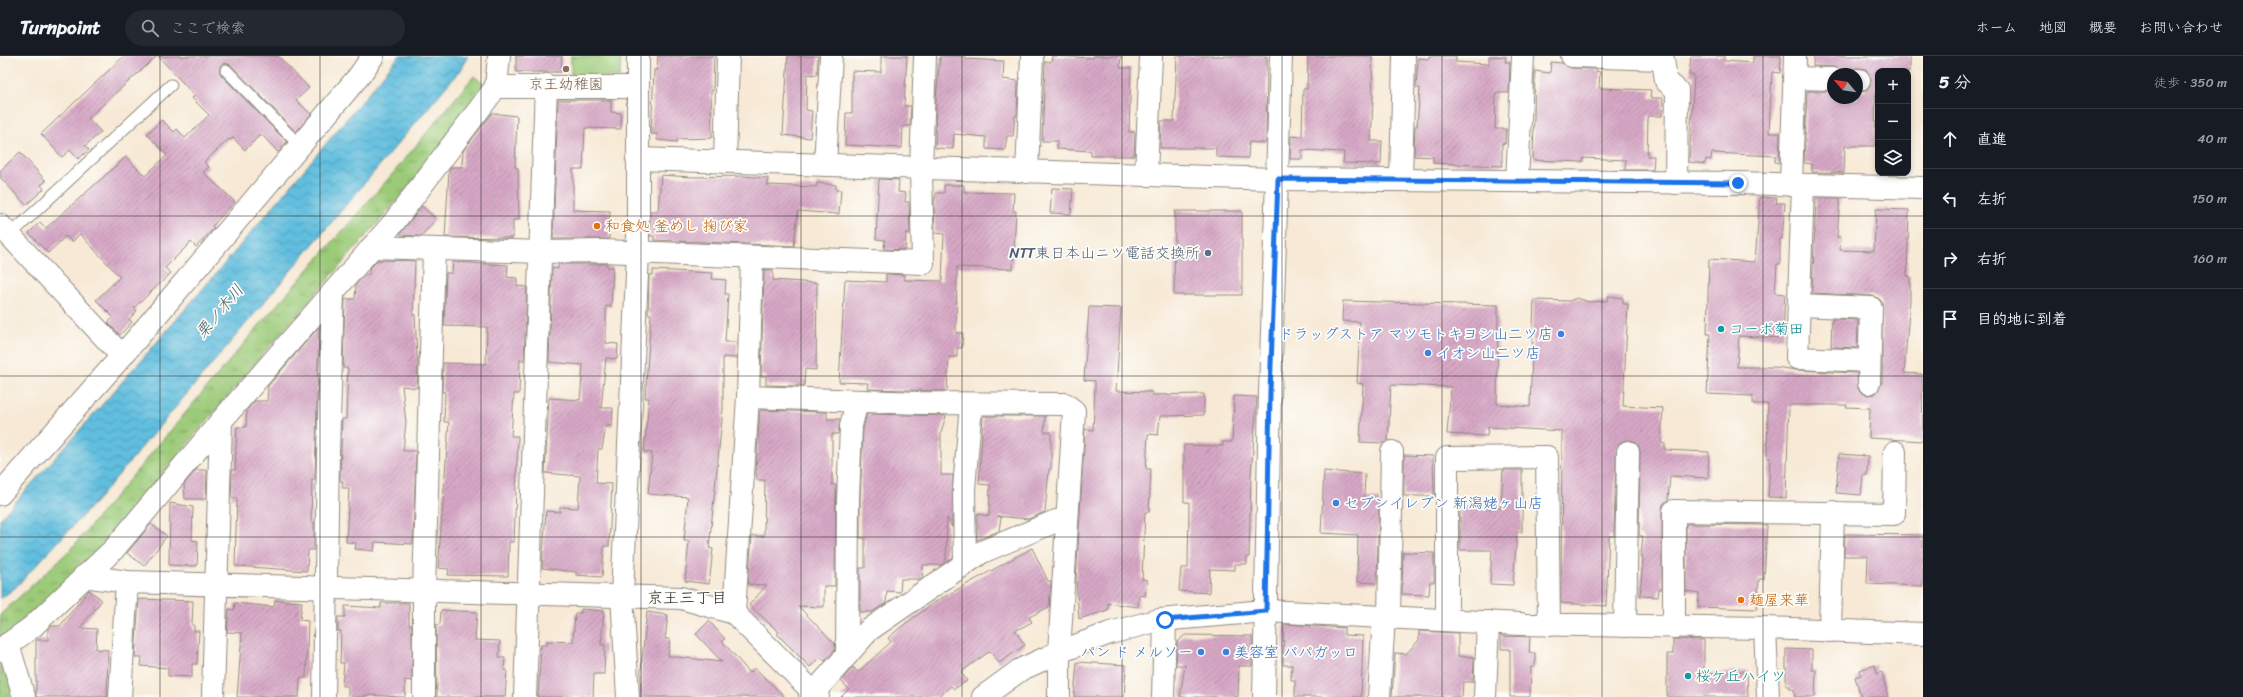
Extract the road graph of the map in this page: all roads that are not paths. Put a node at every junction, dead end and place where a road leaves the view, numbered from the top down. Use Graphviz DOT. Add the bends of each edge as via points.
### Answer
graph roads {
  1 [pos="373,56"];
  2 [pos="499,56"];
  3 [pos="638,56"];
  4 [pos="728,56"];
  5 [pos="831,56"];
  6 [pos="925,56"];
  7 [pos="1032,56"];
  8 [pos="1151,56"];
  9 [pos="1280,56"];
  10 [pos="1404,56"];
  11 [pos="1523,56"];
  12 [pos="1572,56"];
  13 [pos="1795,56"];
  14 [pos="226,70"];
  15 [pos="1794,78"];
  16 [pos="1827,79"];
  17 [pos="171,85"];
  18 [pos="546,85"];
  19 [pos="496,87"];
  20 [pos="637,87"];
  21 [pos="300,146"];
  22 [pos="637,159"];
  23 [pos="725,162"];
  24 [pos="826,166"];
  25 [pos="921,169"];
  26 [pos="1027,172"];
  27 [pos="1146,175"];
  28 [pos="1278,179"];
  29 [pos="1401,180"];
  30 [pos="1517,181"];
  31 [pos="1676,183"];
  32 [pos="1797,185"];
  33 [pos="1923,188"];
  34 [pos="5,230"];
  35 [pos="372,248"];
  36 [pos="434,249"];
  37 [pos="542,252"];
  38 [pos="638,253"];
  39 [pos="752,258"];
  40 [pos="333,292"];
  41 [pos="1799,306"];
  42 [pos="122,356"];
  43 [pos="1869,361"];
  44 [pos="1869,383"];
  45 [pos="748,397"];
  46 [pos="857,401"];
  47 [pos="971,404"];
  48 [pos="221,421"];
  49 [pos="1392,452"];
  50 [pos="1628,452"];
  51 [pos="1895,452"];
  52 [pos="0,494"];
  53 [pos="1833,512"];
  54 [pos="1067,519"];
  55 [pos="965,563"];
  56 [pos="84,576"];
  57 [pos="127,582"];
  58 [pos="218,585"];
  59 [pos="327,589"];
  60 [pos="424,591"];
  61 [pos="528,593"];
  62 [pos="622,595"];
  63 [pos="1266,611"];
  64 [pos="734,613"];
  65 [pos="1387,617"];
  66 [pos="1165,620"];
  67 [pos="1447,620"];
  68 [pos="1488,622"];
  69 [pos="1549,625"];
  70 [pos="1625,626"];
  71 [pos="1674,627"];
  72 [pos="1765,628"];
  73 [pos="1830,631"];
  74 [pos="1923,634"];
  75 [pos="4,647"];
  76 [pos="1059,652"];
  77 [pos="847,655"];
  78 [pos="814,696"];
  79 [pos="24,697"];
  80 [pos="120,697"];
  81 [pos="213,697"];
  82 [pos="324,697"];
  83 [pos="424,697"];
  84 [pos="525,697"];
  85 [pos="628,697"];
  86 [pos="983,697"];
  87 [pos="1059,697"];
  88 [pos="1163,697"];
  89 [pos="1264,697"];
  90 [pos="1379,697"];
  91 [pos="1485,697"];
  92 [pos="1768,697"];
  1 -- 21 [label="street"];
  2 -- 19 [label="street"];
  3 -- 20 [label="street"];
  4 -- 23 [label="street"];
  5 -- 24 [label="street"];
  6 -- 25 [label="street"];
  7 -- 26 [label="street"];
  8 -- 27 [label="street"];
  9 -- 28 [label="street"];
  10 -- 29 [label="street"];
  11 -- 30 [label="street"];
  12 -- 31 [label="street" via="1663,59 1666,81 1677,90"];
  13 -- 15 [label="street"];
  14 -- 21 [label="lane"];
  15 -- 16 [label="street"];
  15 -- 32 [label="street"];
  17 -- 34 [label="lane"];
  18 -- 19 [label="street"];
  18 -- 20 [label="street"];
  18 -- 37 [label="street"];
  19 -- 35 [label="street"];
  20 -- 22 [label="street"];
  21 -- 42 [label="street"];
  22 -- 23 [label="street"];
  22 -- 38 [label="street"];
  23 -- 24 [label="street"];
  24 -- 25 [label="street"];
  25 -- 26 [label="street"];
  25 -- 39 [label="street" via="923,263"];
  26 -- 27 [label="street"];
  27 -- 28 [label="street"];
  28 -- 29 [label="street"];
  28 -- 63 [label="street" via="1270,392"];
  29 -- 30 [label="street"];
  30 -- 31 [label="street"];
  31 -- 32 [label="street"];
  32 -- 33 [label="street"];
  32 -- 41 [label="street"];
  34 -- 42 [label="street"];
  35 -- 36 [label="street"];
  35 -- 40 [label="street"];
  36 -- 37 [label="street"];
  36 -- 60 [label="street"];
  37 -- 38 [label="street"];
  37 -- 61 [label="street"];
  38 -- 39 [label="street"];
  38 -- 62 [label="street"];
  39 -- 45 [label="street"];
  40 -- 48 [label="street"];
  40 -- 59 [label="street"];
  41 -- 43 [label="street" via="1797,358"];
  41 -- 43 [label="street" via="1871,308"];
  42 -- 52 [label="street"];
  43 -- 44 [label="street"];
  45 -- 46 [label="street"];
  45 -- 64 [label="street"];
  46 -- 47 [label="street"];
  46 -- 77 [label="street" via="851,426 848,492"];
  47 -- 54 [label="street" via="1065,404 1074,411"];
  47 -- 55 [label="street" via="964,489"];
  48 -- 56 [label="street" via="114,549"];
  48 -- 58 [label="street"];
  49 -- 65 [label="street"];
  50 -- 70 [label="street"];
  51 -- 53 [label="street" via="1894,514"];
  53 -- 71 [label="street" via="1674,511"];
  53 -- 73 [label="street"];
  54 -- 55 [label="street" via="1056,521 982,552"];
  54 -- 76 [label="street"];
  55 -- 77 [label="street" via="869,630"];
  56 -- 57 [label="street"];
  56 -- 75 [label="street" via="32,626"];
  57 -- 58 [label="street"];
  57 -- 80 [label="street"];
  58 -- 59 [label="street"];
  58 -- 81 [label="street"];
  59 -- 60 [label="street"];
  59 -- 82 [label="street"];
  60 -- 61 [label="street"];
  60 -- 83 [label="street"];
  61 -- 62 [label="street"];
  61 -- 84 [label="street"];
  62 -- 64 [label="street" via="681,598"];
  62 -- 85 [label="street"];
  63 -- 65 [label="street"];
  63 -- 66 [label="street"];
  63 -- 89 [label="street"];
  64 -- 78 [label="street"];
  65 -- 67 [label="street"];
  65 -- 90 [label="street"];
  66 -- 76 [label="street" via="1110,633"];
  66 -- 88 [label="street"];
  67 -- 68 [label="street"];
  67 -- 69 [label="street" via="1447,458 1547,457"];
  68 -- 69 [label="street"];
  68 -- 91 [label="street"];
  69 -- 70 [label="street"];
  70 -- 71 [label="street"];
  71 -- 72 [label="street"];
  72 -- 73 [label="street"];
  72 -- 92 [label="street"];
  73 -- 74 [label="street"];
  75 -- 79 [label="street"];
  76 -- 86 [label="street" via="1020,670"];
  76 -- 87 [label="street"];
  77 -- 78 [label="street"];
}
